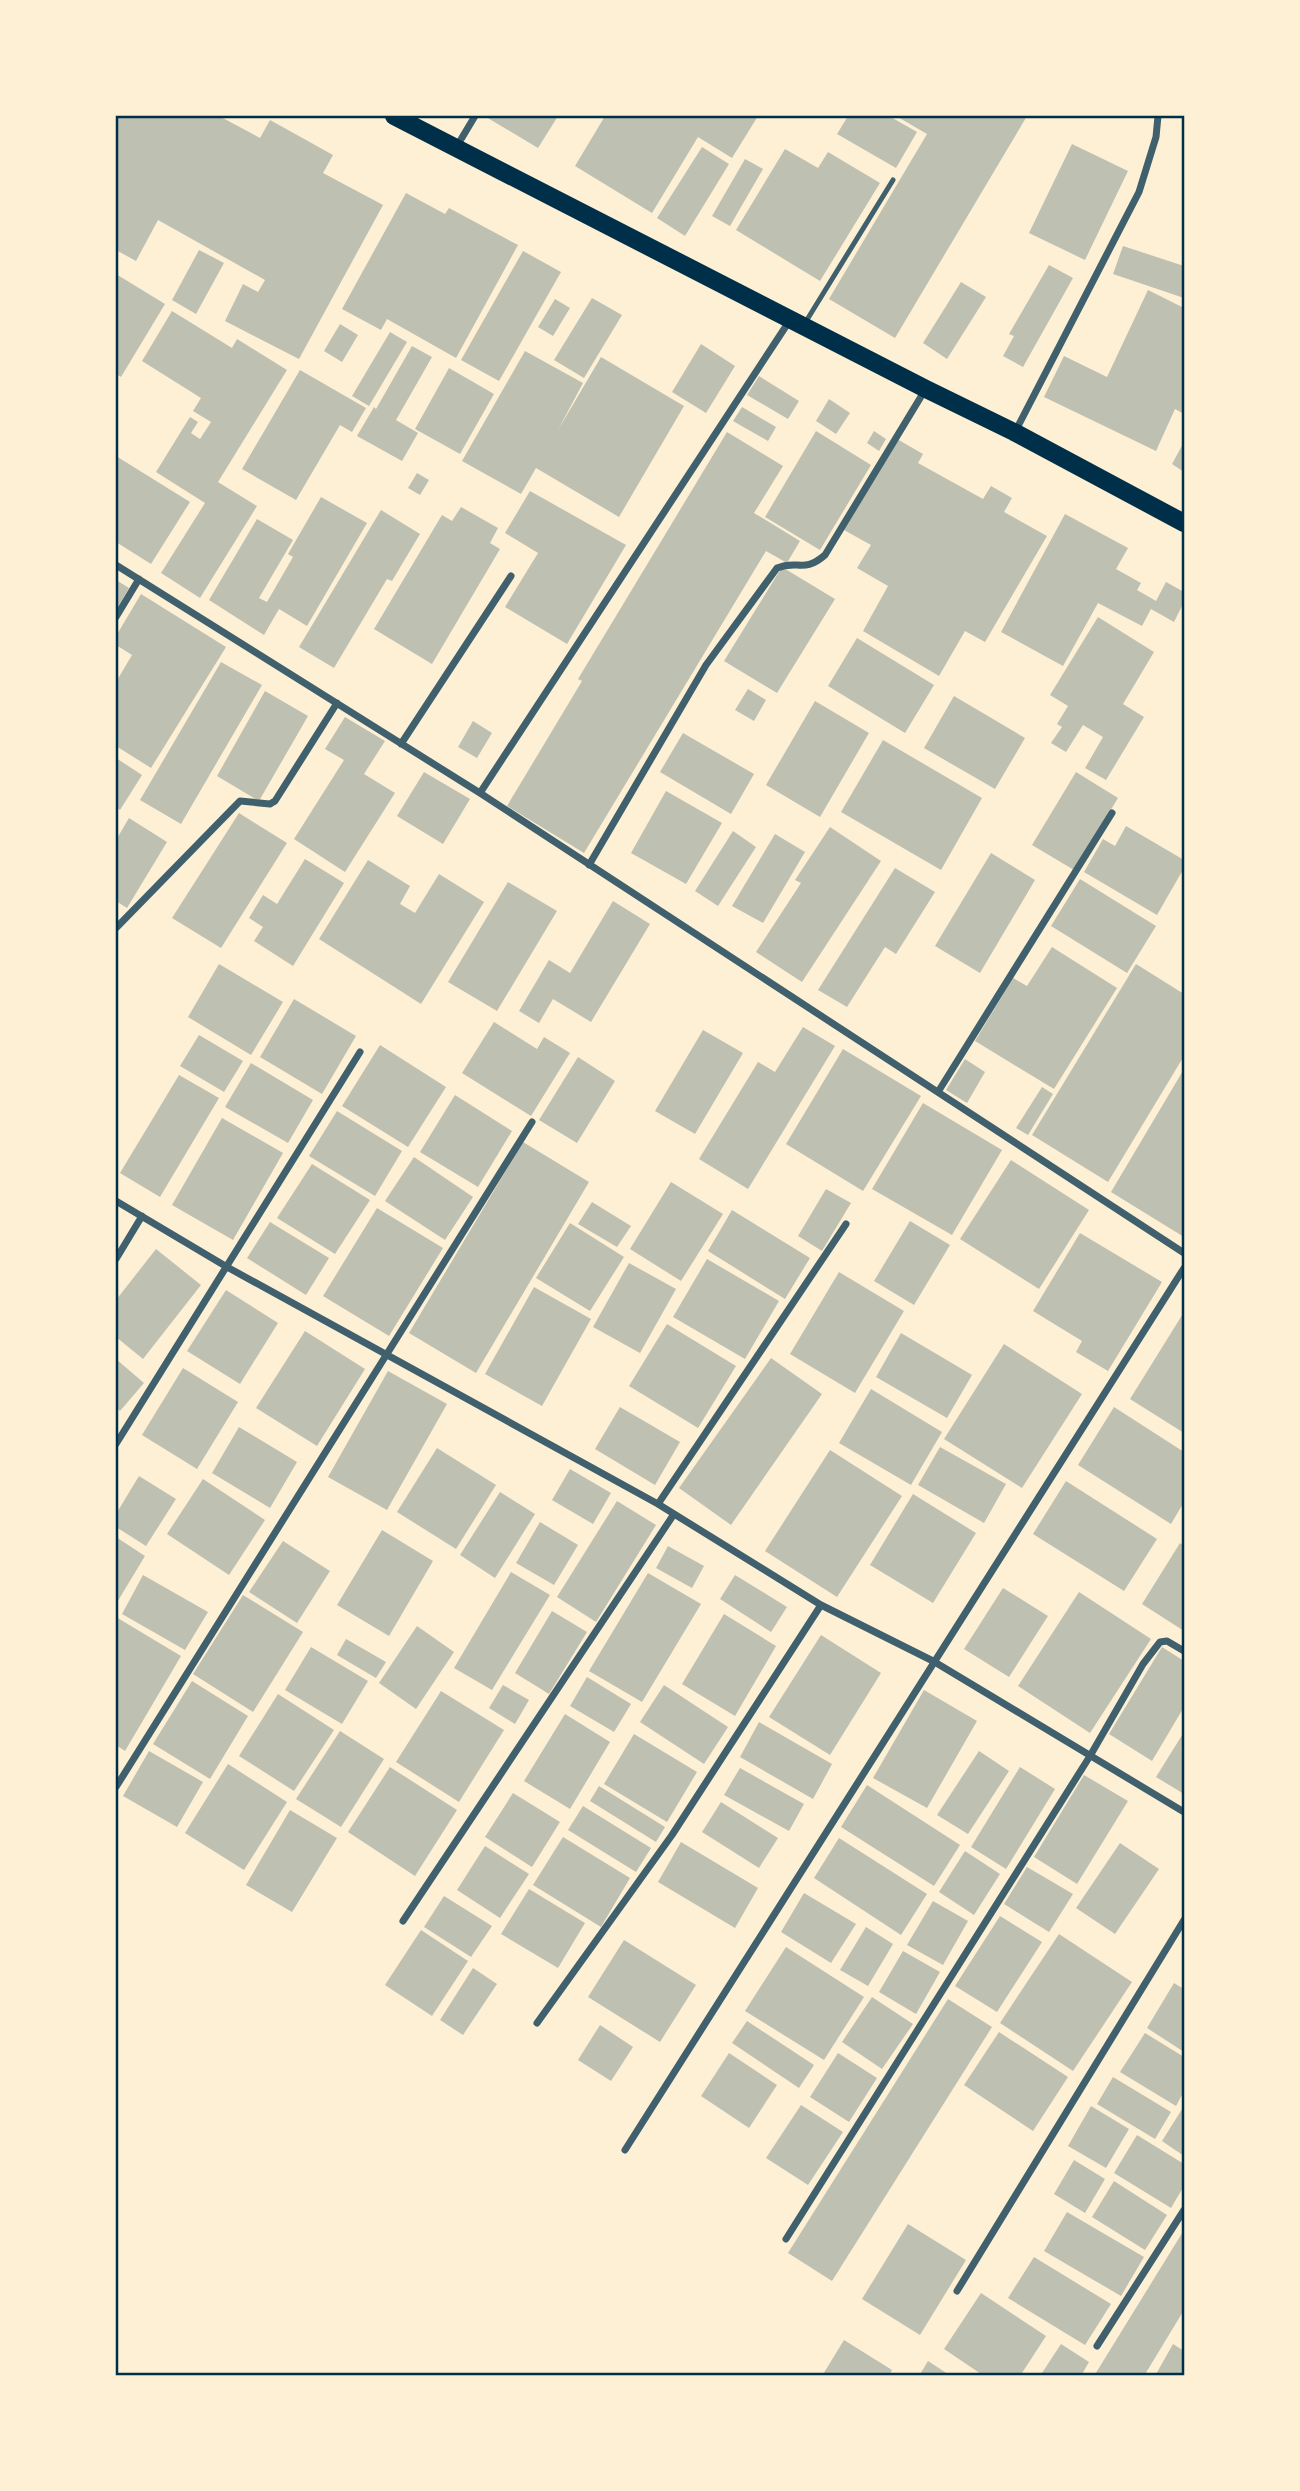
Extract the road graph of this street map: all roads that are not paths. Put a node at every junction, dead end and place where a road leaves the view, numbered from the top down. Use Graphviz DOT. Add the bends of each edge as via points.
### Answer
graph roads {
  1 [pos="394,116"];
  2 [pos="475,116"];
  3 [pos="1158,116"];
  4 [pos="457,146"];
  5 [pos="893,180"];
  6 [pos="797,322"];
  7 [pos="926,389"];
  8 [pos="1014,432"];
  9 [pos="1185,523"];
  10 [pos="116,565"];
  11 [pos="511,576"];
  12 [pos="139,579"];
  13 [pos="116,617"];
  14 [pos="337,703"];
  15 [pos="401,744"];
  16 [pos="480,793"];
  17 [pos="1112,813"];
  18 [pos="589,865"];
  19 [pos="116,928"];
  20 [pos="360,1052"];
  21 [pos="938,1091"];
  22 [pos="532,1122"];
  23 [pos="116,1201"];
  24 [pos="142,1216"];
  25 [pos="846,1224"];
  26 [pos="1185,1253"];
  27 [pos="116,1259"];
  28 [pos="227,1267"];
  29 [pos="1185,1268"];
  30 [pos="387,1353"];
  31 [pos="116,1444"];
  32 [pos="658,1504"];
  33 [pos="674,1514"];
  34 [pos="821,1605"];
  35 [pos="1185,1651"];
  36 [pos="933,1661"];
  37 [pos="1090,1756"];
  38 [pos="116,1787"];
  39 [pos="1185,1812"];
  40 [pos="1185,1920"];
  41 [pos="403,1921"];
  42 [pos="537,2023"];
  43 [pos="625,2150"];
  44 [pos="1185,2210"];
  45 [pos="786,2239"];
  46 [pos="957,2291"];
  47 [pos="1097,2346"];
  1 -- 4 [label="main road"];
  2 -- 4 [label="street"];
  3 -- 8 [label="street" via="1139,192"];
  4 -- 6 [label="main road"];
  5 -- 6 [label="lane"];
  6 -- 7 [label="main road"];
  6 -- 16 [label="street"];
  7 -- 8 [label="main road"];
  7 -- 18 [label="street" via="825,555 808,566 777,568 706,665"];
  8 -- 9 [label="main road"];
  10 -- 12 [label="street"];
  11 -- 15 [label="street"];
  12 -- 13 [label="street"];
  12 -- 14 [label="street"];
  14 -- 15 [label="street"];
  14 -- 19 [label="street" via="275,801 240,801"];
  15 -- 16 [label="street"];
  16 -- 18 [label="street"];
  17 -- 21 [label="street"];
  18 -- 21 [label="street"];
  20 -- 28 [label="street"];
  21 -- 26 [label="street"];
  22 -- 30 [label="street"];
  23 -- 24 [label="street"];
  24 -- 27 [label="street"];
  24 -- 28 [label="street"];
  25 -- 32 [label="street"];
  28 -- 30 [label="street"];
  28 -- 31 [label="street"];
  29 -- 36 [label="street"];
  30 -- 32 [label="street"];
  30 -- 38 [label="street"];
  32 -- 33 [label="street"];
  33 -- 34 [label="street"];
  33 -- 41 [label="street"];
  34 -- 36 [label="street"];
  34 -- 42 [label="street" via="672,1835"];
  35 -- 37 [label="street" via="1160,1642"];
  36 -- 37 [label="street"];
  36 -- 43 [label="street"];
  37 -- 39 [label="street"];
  37 -- 45 [label="street"];
  40 -- 46 [label="street"];
  44 -- 47 [label="street"];
}
